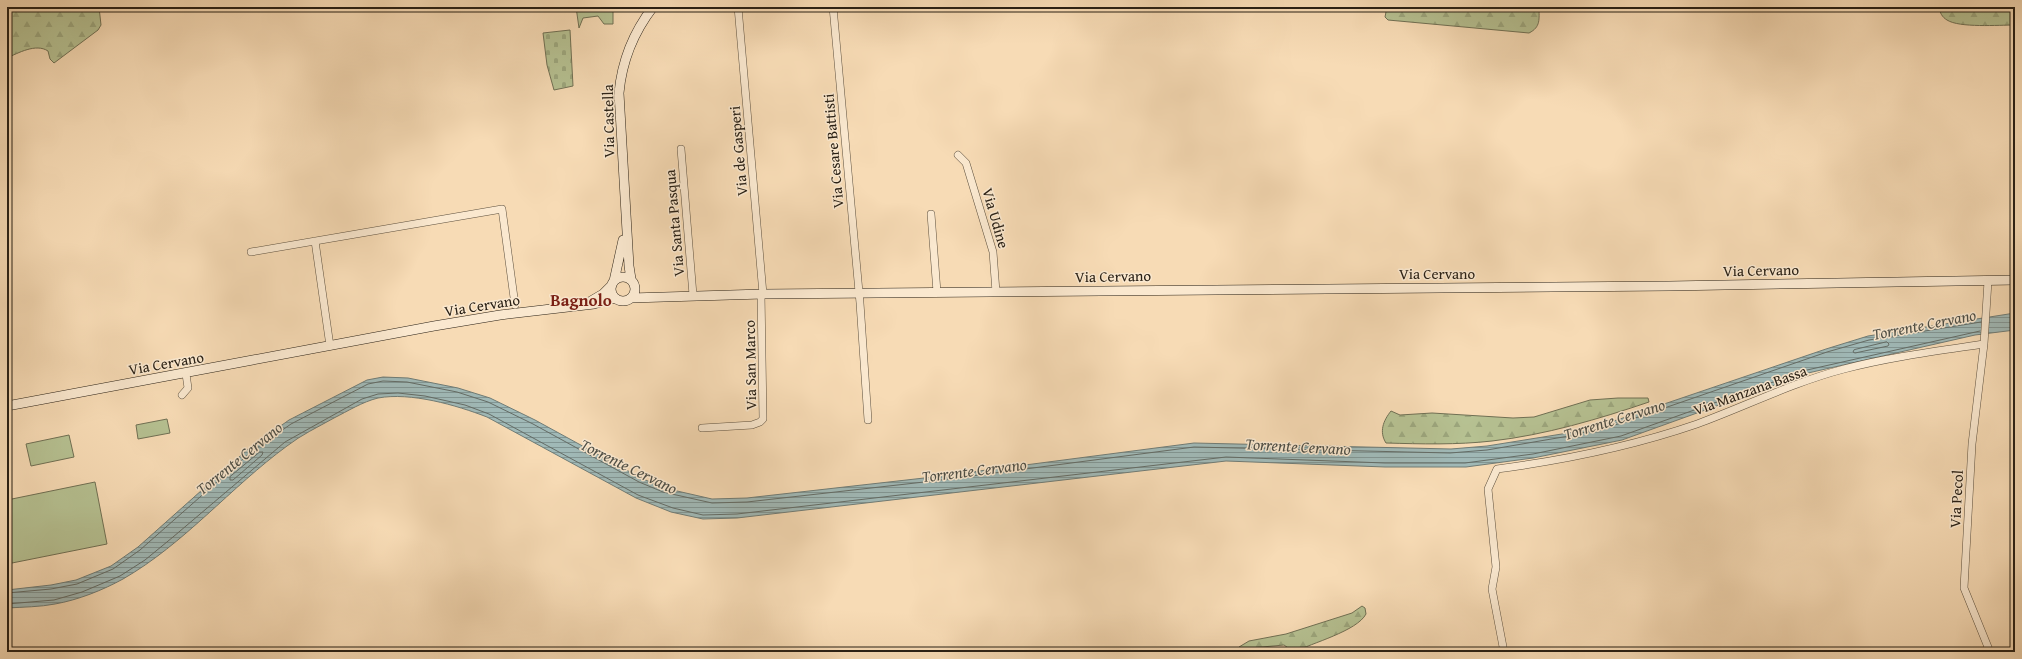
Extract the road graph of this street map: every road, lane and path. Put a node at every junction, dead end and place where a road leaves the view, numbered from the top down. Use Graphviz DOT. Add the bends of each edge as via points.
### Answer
graph roads {
  1 [pos="653,7"];
  2 [pos="738,7"];
  3 [pos="833,7"];
  4 [pos="681,149"];
  5 [pos="958,155"];
  6 [pos="931,214"];
  7 [pos="626,219"];
  8 [pos="315,241"];
  9 [pos="251,252"];
  10 [pos="2015,280"];
  11 [pos="1988,281"];
  12 [pos="633,282"];
  13 [pos="613,283"];
  14 [pos="937,292"];
  15 [pos="996,292"];
  16 [pos="859,293"];
  17 [pos="762,294"];
  18 [pos="693,295"];
  19 [pos="662,297"];
  20 [pos="615,298"];
  21 [pos="631,298"];
  22 [pos="515,305"];
  23 [pos="583,305"];
  24 [pos="1984,344"];
  25 [pos="330,346"];
  26 [pos="186,374"];
  27 [pos="182,395"];
  28 [pos="7,406"];
  29 [pos="868,420"];
  30 [pos="702,428"];
  31 [pos="1504,652"];
  32 [pos="1990,652"];
  1 -- 7 [label="main road, Via Castella" via="634,36 620,80 619,111"];
  2 -- 17 [label="street, Via de Gasperi"];
  3 -- 16 [label="street, Via Cesare Battisti"];
  4 -- 18 [label="street, Via Santa Pasqua"];
  5 -- 15 [label="street, Via Udine" via="966,163 991,244"];
  6 -- 14 [label="street"];
  7 -- 12 [label="main road" via="628,266"];
  7 -- 13 [label="main road" via="622,250"];
  8 -- 9 [label="street, Via Cervano"];
  8 -- 22 [label="street, Via Cervano" via="502,209"];
  8 -- 25 [label="street"];
  10 -- 11 [label="main road, Via Cervano"];
  11 -- 15 [label="main road, Via Cervano"];
  11 -- 24 [label="street, Via Pecol"];
  12 -- 13 [label="main road" via="620,277"];
  12 -- 19 [label="main road" via="644,293"];
  12 -- 21 [label="main road" via="635,292"];
  13 -- 20 [label="main road" via="612,292"];
  13 -- 23 [label="main road" via="598,298"];
  14 -- 15 [label="main road, Via Cervano"];
  14 -- 16 [label="main road, Via Cervano"];
  16 -- 17 [label="main road, Via Cervano"];
  16 -- 29 [label="street"];
  17 -- 18 [label="main road, Via Cervano"];
  17 -- 30 [label="street, Via San Marco" via="764,419 752,425"];
  18 -- 19 [label="main road, Via Cervano"];
  19 -- 21 [label="main road, Via Cervano"];
  20 -- 21 [label="main road" via="625,301"];
  20 -- 23 [label="main road, Via Cervano"];
  23 -- 25 [label="main road, Via Cervano" via="500,315"];
  24 -- 31 [label="street, Via Manzana Bassa" via="1911,355 1843,370 1696,424 1617,447 1497,469 1488,489 1496,567 1492,589"];
  24 -- 32 [label="street, Via Pecol" via="1972,444 1964,588"];
  25 -- 26 [label="main road, Via Cervano"];
  26 -- 27 [label="street" via="188,388"];
  26 -- 28 [label="main road, Via Cervano"];
}
